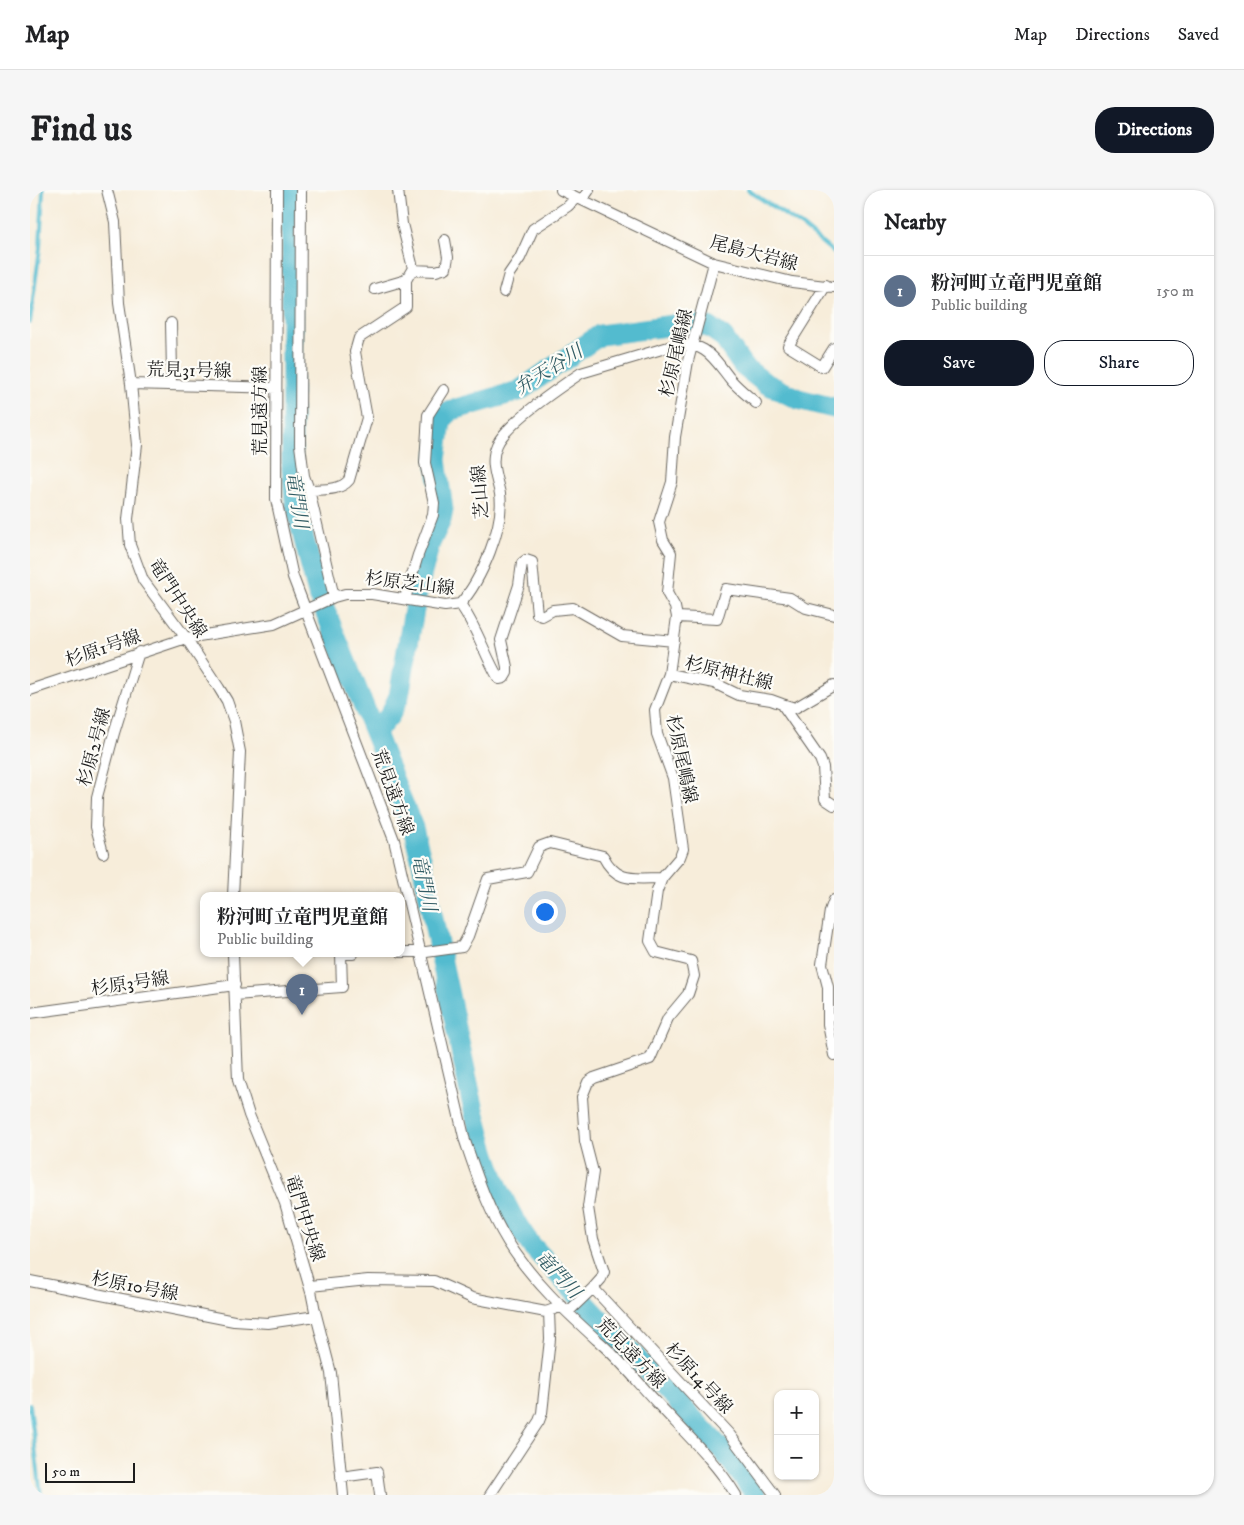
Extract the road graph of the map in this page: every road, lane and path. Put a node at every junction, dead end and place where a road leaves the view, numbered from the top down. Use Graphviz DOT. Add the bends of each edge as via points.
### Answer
graph roads {
  1 [pos="108,190"];
  2 [pos="277,190"];
  3 [pos="301,190"];
  4 [pos="398,190"];
  5 [pos="561,190"];
  6 [pos="589,190"];
  7 [pos="579,199"];
  8 [pos="445,240"];
  9 [pos="714,263"];
  10 [pos="412,270"];
  11 [pos="406,280"];
  12 [pos="830,286"];
  13 [pos="375,289"];
  14 [pos="504,292"];
  15 [pos="171,323"];
  16 [pos="693,340"];
  17 [pos="834,348"];
  18 [pos="131,384"];
  19 [pos="170,385"];
  20 [pos="276,388"];
  21 [pos="444,390"];
  22 [pos="756,403"];
  23 [pos="309,490"];
  24 [pos="334,597"];
  25 [pos="407,599"];
  26 [pos="460,604"];
  27 [pos="309,608"];
  28 [pos="834,615"];
  29 [pos="677,616"];
  30 [pos="186,638"];
  31 [pos="674,642"];
  32 [pos="139,652"];
  33 [pos="670,674"];
  34 [pos="834,685"];
  35 [pos="30,690"];
  36 [pos="782,704"];
  37 [pos="834,805"];
  38 [pos="103,853"];
  39 [pos="662,878"];
  40 [pos="233,892"];
  41 [pos="834,900"];
  42 [pos="405,952"];
  43 [pos="424,952"];
  44 [pos="233,957"];
  45 [pos="341,957"];
  46 [pos="235,990"];
  47 [pos="30,1013"];
  48 [pos="834,1055"];
  49 [pos="30,1282"];
  50 [pos="310,1286"];
  51 [pos="592,1289"];
  52 [pos="567,1309"];
  53 [pos="549,1311"];
  54 [pos="316,1316"];
  55 [pos="341,1476"];
  56 [pos="343,1495"];
  57 [pos="380,1495"];
  58 [pos="490,1495"];
  59 [pos="736,1495"];
  60 [pos="775,1495"];
  1 -- 18 [label="street, 竜門中央線" via="115,222 119,303"];
  2 -- 20 [label="street, 荒見遠方線"];
  3 -- 23 [label="street" via="300,445"];
  4 -- 10 [label="street"];
  5 -- 7 [label="street, 尾島大岩線"];
  6 -- 7 [label="street"];
  7 -- 9 [label="street, 尾島大岩線"];
  7 -- 14 [label="street" via="534,229 509,274"];
  8 -- 10 [label="street" via="446,268"];
  9 -- 12 [label="street, 尾島大岩線" via="792,282"];
  9 -- 16 [label="street, 杉原尾嶋線"];
  10 -- 11 [label="street"];
  11 -- 13 [label="street"];
  11 -- 23 [label="street" via="406,307 359,338 356,344 367,418 349,480 345,486 337,488"];
  12 -- 17 [label="street" via="788,346 822,367"];
  15 -- 19 [label="street"];
  16 -- 22 [label="street" via="714,356 732,381"];
  16 -- 26 [label="street, 芝山線" via="581,373 501,436 493,458 500,495 498,528 473,586"];
  16 -- 29 [label="street, 杉原尾嶋線" via="675,437 672,482 659,522 663,540 671,553 667,592"];
  18 -- 19 [label="street, 荒見31号線"];
  18 -- 30 [label="street, 竜門中央線" via="137,445 128,519 130,545 143,580"];
  19 -- 20 [label="street, 荒見31号線"];
  20 -- 27 [label="street, 荒見遠方線" via="276,499 292,577"];
  21 -- 25 [label="street" via="428,415 425,463 434,503 433,515 418,554"];
  23 -- 24 [label="street"];
  24 -- 25 [label="street, 杉原芝山線" via="355,593"];
  24 -- 27 [label="street, 杉原芝山線"];
  25 -- 26 [label="street, 杉原芝山線" via="445,606"];
  26 -- 31 [label="street, 杉原芝山線" via="472,620 499,678 504,678 507,673 501,640 519,585 522,564 526,560 532,562 538,614 542,616 553,610 573,608 622,636"];
  27 -- 30 [label="street, 杉原芝山線" via="274,624"];
  27 -- 43 [label="street, 荒見遠方線" via="394,840"];
  28 -- 29 [label="street" via="806,608 790,598 726,588 717,619"];
  29 -- 31 [label="street, 杉原尾嶋線"];
  30 -- 32 [label="street, 杉原1号線"];
  30 -- 40 [label="street, 竜門中央線" via="227,701 238,735 240,752"];
  31 -- 33 [label="street, 杉原尾嶋線"];
  32 -- 35 [label="street, 杉原1号線"];
  32 -- 38 [label="street, 杉原2号線" via="97,797 96,827"];
  33 -- 36 [label="street, 杉原神社線" via="714,682 739,695"];
  33 -- 39 [label="street, 杉原尾嶋線" via="655,710 657,734 672,778 683,849"];
  34 -- 36 [label="street" via="795,708"];
  36 -- 37 [label="street, 杉原神社線" via="820,759 825,799"];
  39 -- 43 [label="street" via="621,877 608,866 603,856 550,843 539,846 527,872 488,879 462,947"];
  39 -- 51 [label="street, 杉原尾嶋線" via="651,926 652,947 656,952 691,961 694,976 684,1001 668,1018 650,1060 594,1078 583,1090 585,1141 593,1172 588,1206 593,1240 604,1272"];
  41 -- 48 [label="street" via="822,964 828,987 828,1024"];
  42 -- 43 [label="street"];
  43 -- 52 [label="street, 荒見遠方線" via="465,1141 481,1188 509,1243 538,1282"];
  44 -- 46 [label="street, 竜門中央線"];
  45 -- 46 [label="street, 杉原3号線" via="342,987"];
  46 -- 47 [label="street, 杉原3号線"];
  46 -- 50 [label="street, 竜門中央線" via="238,1080 242,1098 285,1203"];
  49 -- 54 [label="street, 杉原10号線" via="234,1320 268,1323"];
  50 -- 53 [label="street" via="368,1280 434,1281 472,1298"];
  50 -- 54 [label="street, 竜門中央線"];
  51 -- 52 [label="street, 杉原尾嶋線"];
  51 -- 60 [label="street, 杉原14号線" via="730,1435"];
  52 -- 53 [label="street, 杉原尾嶋線"];
  52 -- 59 [label="street, 荒見遠方線" via="718,1469"];
  53 -- 58 [label="street" via="550,1339 542,1413"];
  54 -- 55 [label="street" via="331,1373"];
  55 -- 56 [label="street"];
  55 -- 57 [label="street" via="377,1472"];
}
